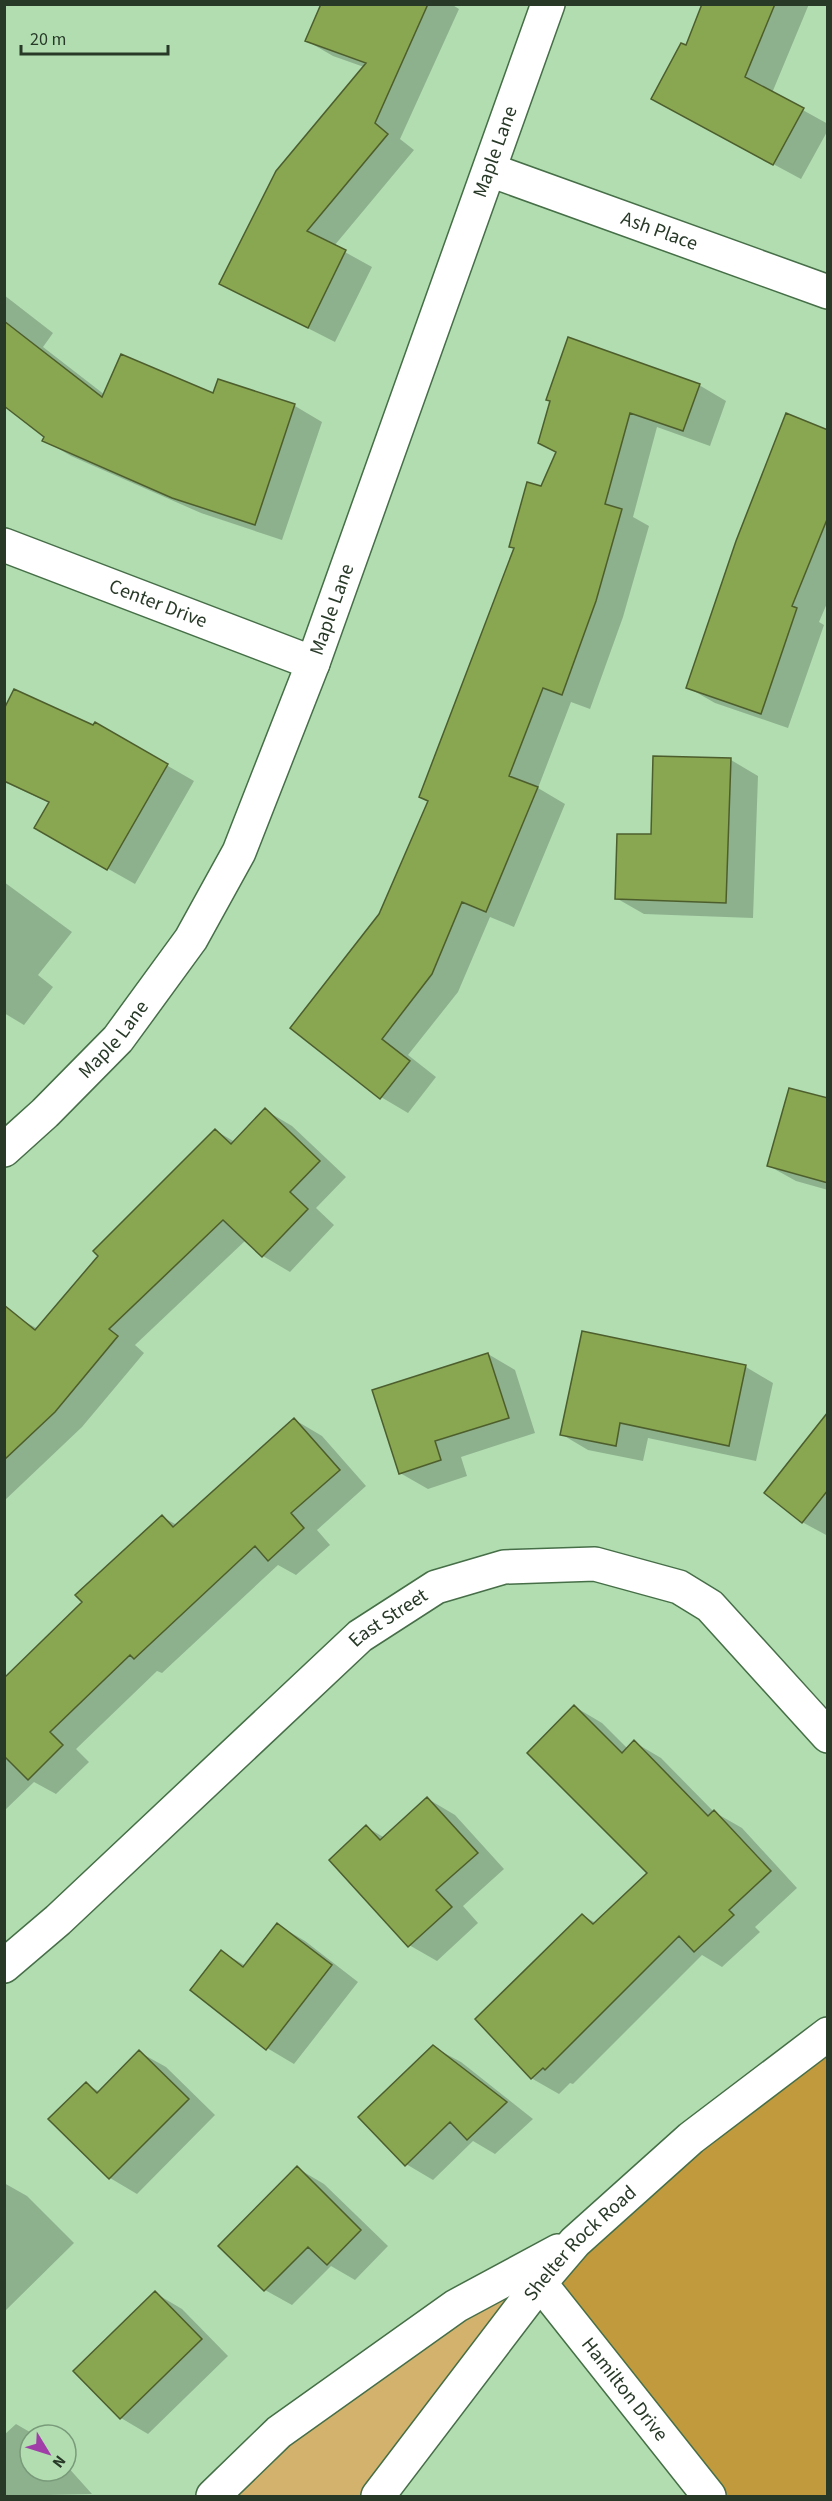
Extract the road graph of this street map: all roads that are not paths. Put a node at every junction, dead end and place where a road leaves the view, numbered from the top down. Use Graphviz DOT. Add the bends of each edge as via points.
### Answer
graph roads {
  1 [pos="548,4"];
  2 [pos="490,170"];
  3 [pos="828,292"];
  4 [pos="4,545"];
  5 [pos="313,663"];
  6 [pos="4,1150"];
  7 [pos="828,1736"];
  8 [pos="4,1966"];
  9 [pos="828,2034"];
  10 [pos="575,2242"];
  11 [pos="540,2283"];
  12 [pos="213,2496"];
  13 [pos="378,2496"];
  14 [pos="710,2496"];
  1 -- 2 [label="street, Maple Lane"];
  2 -- 3 [label="street, Ash Place"];
  2 -- 5 [label="street, Maple Lane"];
  4 -- 5 [label="street, Center Drive"];
  5 -- 6 [label="street, Maple Lane" via="239,852 191,939 118,1039"];
  7 -- 8 [label="street, East Street" via="710,1606 679,1587 594,1564 504,1567 436,1587 360,1636"];
  9 -- 10 [label="street, Shelter Rock Road" via="691,2138"];
  10 -- 11 [label="street, Shelter Rock Road"];
  10 -- 12 [label="street" via="456,2306 279,2432"];
  11 -- 13 [label="street, Shelter Rock Road"];
  11 -- 14 [label="street, Hamilton Drive"];
}
